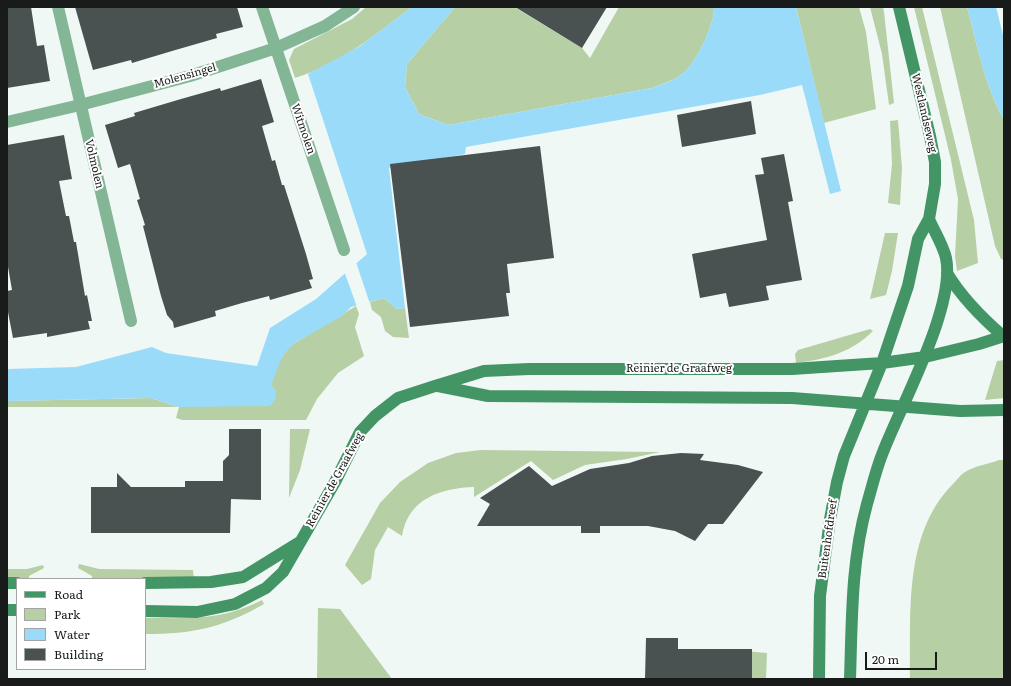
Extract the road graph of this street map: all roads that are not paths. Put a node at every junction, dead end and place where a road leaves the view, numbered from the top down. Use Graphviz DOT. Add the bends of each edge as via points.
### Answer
graph roads {
  1 [pos="58,7"];
  2 [pos="262,7"];
  3 [pos="354,7"];
  4 [pos="899,7"];
  5 [pos="276,48"];
  6 [pos="80,105"];
  7 [pos="7,122"];
  8 [pos="929,219"];
  9 [pos="344,250"];
  10 [pos="947,273"];
  11 [pos="131,322"];
  12 [pos="1004,336"];
  13 [pos="925,356"];
  14 [pos="882,363"];
  15 [pos="435,386"];
  16 [pos="866,404"];
  17 [pos="902,406"];
  18 [pos="1004,410"];
  19 [pos="299,543"];
  20 [pos="146,583"];
  21 [pos="146,611"];
  22 [pos="818,679"];
  23 [pos="850,679"];
  1 -- 6 [label="street, Volmolen"];
  2 -- 5 [label="street, Witmolen"];
  3 -- 5 [label="street, Molensingel" via="325,26"];
  4 -- 8 [label="main road, Westlandseweg" via="935,162 935,184"];
  5 -- 6 [label="street, Molensingel" via="190,76"];
  5 -- 9 [label="street, Witmolen"];
  6 -- 7 [label="street, Molensingel"];
  6 -- 11 [label="street, Volmolen"];
  8 -- 10 [label="main road" via="946,258"];
  8 -- 14 [label="main road, Westlandseweg" via="918,239 908,286"];
  10 -- 12 [label="main road" via="958,293"];
  10 -- 13 [label="main road" via="944,299"];
  12 -- 13 [label="main road"];
  13 -- 14 [label="main road, Reinier de Graafweg"];
  13 -- 17 [label="main road"];
  14 -- 15 [label="main road, Reinier de Graafweg" via="792,369 522,369 484,371"];
  14 -- 16 [label="main road, Westlandseweg"];
  15 -- 16 [label="main road, Reinier de Graafweg" via="488,396 792,398"];
  15 -- 19 [label="main road, Reinier de Graafweg" via="398,398 360,432 335,482"];
  16 -- 17 [label="main road, Reinier de Graafweg"];
  16 -- 22 [label="main road, Buitenhofdreef" via="844,456 830,519 820,596"];
  17 -- 18 [label="main road" via="960,411"];
  17 -- 23 [label="main road" via="882,454 856,550"];
  19 -- 20 [label="main road, Reinier de Graafweg" via="243,577 211,582"];
  19 -- 21 [label="main road, Reinier de Graafweg" via="283,572 266,588 235,604 197,612"];
}
